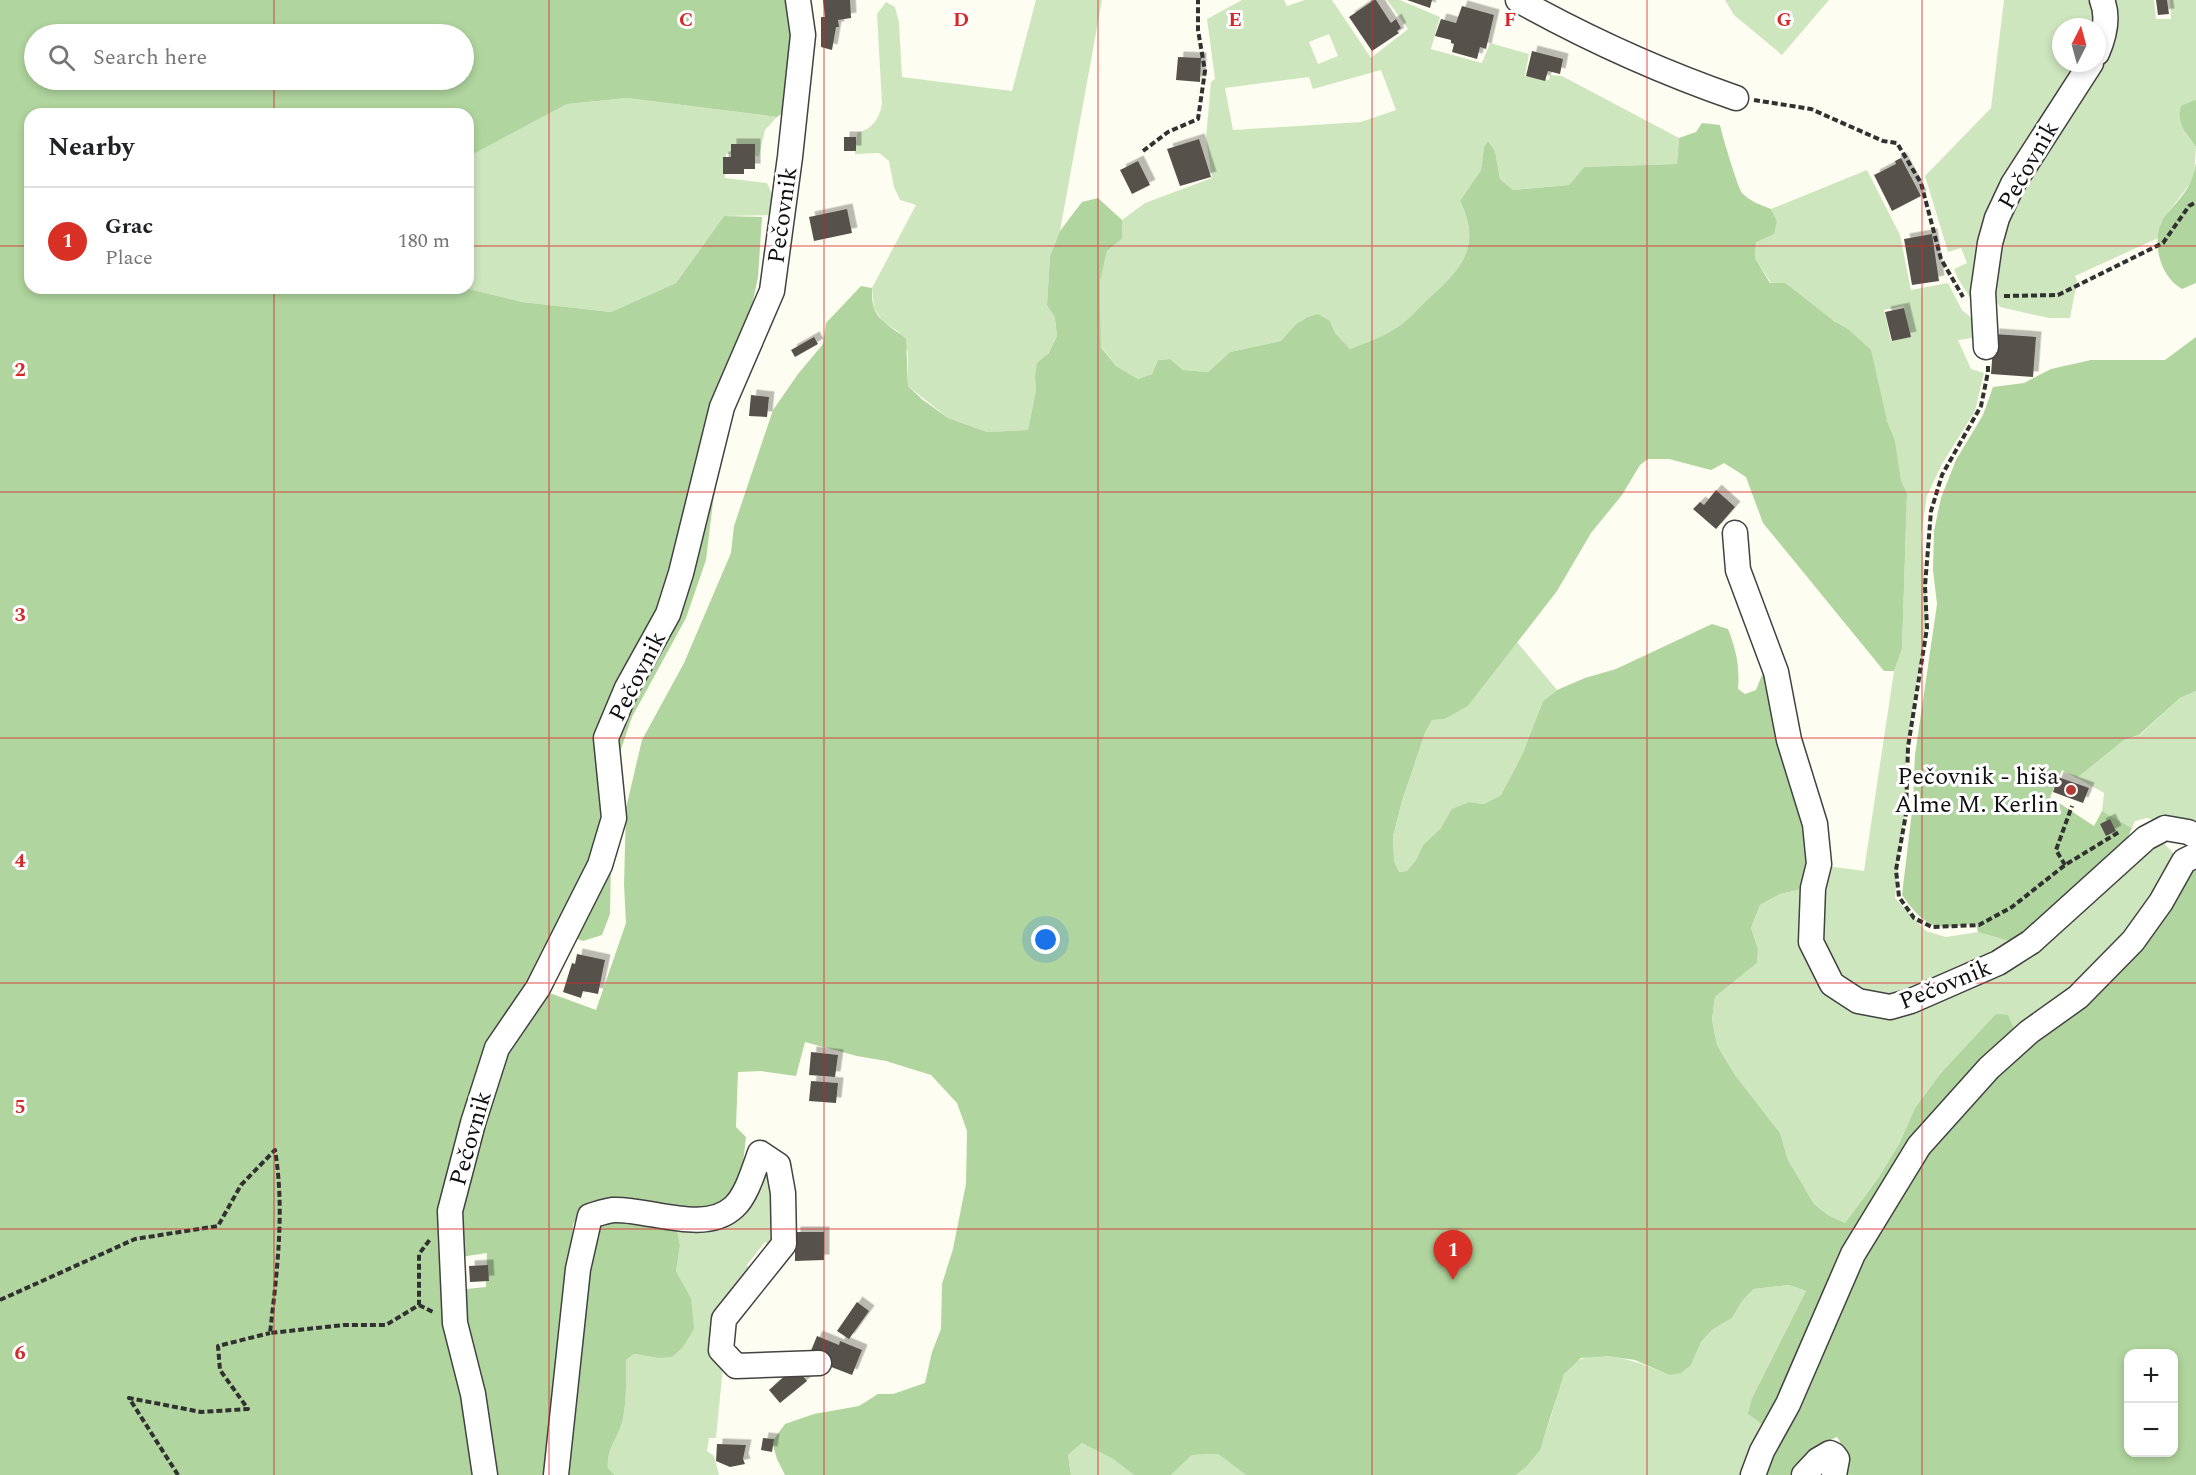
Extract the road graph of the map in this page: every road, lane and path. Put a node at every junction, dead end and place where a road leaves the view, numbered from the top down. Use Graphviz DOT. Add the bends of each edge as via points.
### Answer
graph roads {
  1 [pos="798,0"];
  2 [pos="1198,0"];
  3 [pos="1518,0"];
  4 [pos="2102,0"];
  5 [pos="2106,18"];
  6 [pos="2085,72"];
  7 [pos="1736,98"];
  8 [pos="1143,151"];
  9 [pos="2196,202"];
  10 [pos="1984,304"];
  11 [pos="1986,347"];
  12 [pos="1735,533"];
  13 [pos="2072,806"];
  14 [pos="2126,828"];
  15 [pos="2196,836"];
  16 [pos="2190,858"];
  17 [pos="2065,865"];
  18 [pos="450,1211"];
  19 [pos="0,1300"];
  20 [pos="270,1333"];
  21 [pos="819,1363"];
  22 [pos="178,1475"];
  23 [pos="485,1475"];
  24 [pos="556,1475"];
  25 [pos="1753,1475"];
  26 [pos="1804,1475"];
  27 [pos="1834,1475"];
  1 -- 18 [label="street, Pečovnik" via="803,35 772,291 722,407 668,614 627,688 606,738 614,818 600,865 538,988 497,1048 472,1123"];
  2 -- 8 [label="path" via="1205,71 1198,119 1168,132"];
  3 -- 7 [label="street" via="1678,78"];
  4 -- 5 [label="street"];
  6 -- 10 [label="street, Pečovnik" via="2013,184 1997,218 1986,270"];
  7 -- 10 [label="path" via="1811,109 1883,141 1897,143 1921,183 1941,259 1960,294 1977,309"];
  9 -- 10 [label="path" via="2163,243 2058,295 2004,296"];
  10 -- 11 [label="street, Pečovnik"];
  11 -- 17 [label="path" via="1989,372 1981,406 1942,475 1931,511 1925,586 1927,628 1908,747 1906,814 1896,870 1899,897 1914,918 1932,927 1979,925 2012,907"];
  12 -- 15 [label="street, Pečovnik" via="1738,570 1776,672 1789,740 1815,825 1819,864 1813,888 1811,942 1832,984 1858,1000 1890,1006 1911,1001 1998,963 2031,942 2146,838 2165,828"];
  13 -- 17 [label="path" via="2056,850"];
  14 -- 17 [label="path"];
  16 -- 25 [label="street" via="2133,941 2078,997 2029,1032 1989,1068 1919,1146 1853,1254"];
  18 -- 20 [label="path" via="419,1254 419,1305 386,1325"];
  18 -- 23 [label="street, Pečovnik" via="455,1323 473,1394"];
  19 -- 20 [label="path" via="135,1239 218,1226 241,1185 275,1150 280,1176 279,1226"];
  20 -- 22 [label="path" via="218,1346 220,1370 248,1409 201,1413 129,1398"];
  21 -- 24 [label="street" via="736,1366 721,1350 724,1319 784,1244 778,1166 760,1153 749,1183 734,1207 711,1219 684,1220 613,1210 590,1216 578,1269"];
  26 -- 27 [label="street" via="1830,1453 1837,1459"];
}
